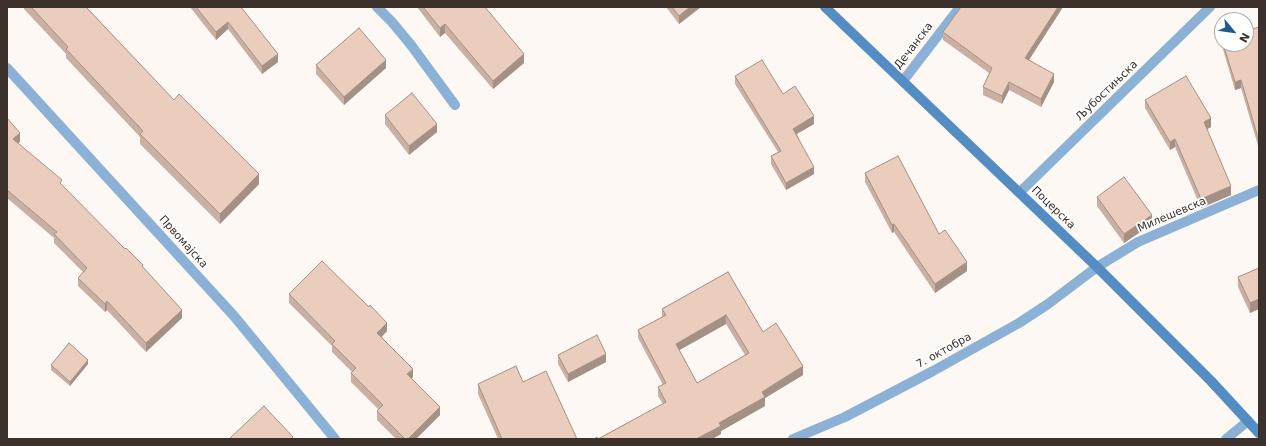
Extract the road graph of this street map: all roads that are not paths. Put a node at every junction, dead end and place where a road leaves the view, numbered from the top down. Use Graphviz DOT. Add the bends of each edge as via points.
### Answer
graph roads {
  1 [pos="376,7"];
  2 [pos="825,7"];
  3 [pos="960,7"];
  4 [pos="1210,7"];
  5 [pos="7,68"];
  6 [pos="903,81"];
  7 [pos="455,105"];
  8 [pos="1259,190"];
  9 [pos="1020,192"];
  10 [pos="1096,267"];
  11 [pos="1248,421"];
  12 [pos="1259,433"];
  13 [pos="335,439"];
  14 [pos="793,439"];
  15 [pos="1226,439"];
  1 -- 7 [label="street" via="392,22"];
  2 -- 6 [label="main road, Поцерска"];
  3 -- 6 [label="street, Дечанска"];
  4 -- 9 [label="street, Љубостињска"];
  5 -- 13 [label="street, Првомајска" via="234,316"];
  6 -- 9 [label="main road, Поцерска"];
  8 -- 10 [label="street, Милешевска" via="1138,242"];
  9 -- 10 [label="main road, Поцерска"];
  10 -- 11 [label="main road, Поцерска"];
  10 -- 14 [label="street, 7. октобра" via="1042,308 976,348 845,417"];
  11 -- 12 [label="main road, Поцерска"];
  11 -- 15 [label="street"];
}
